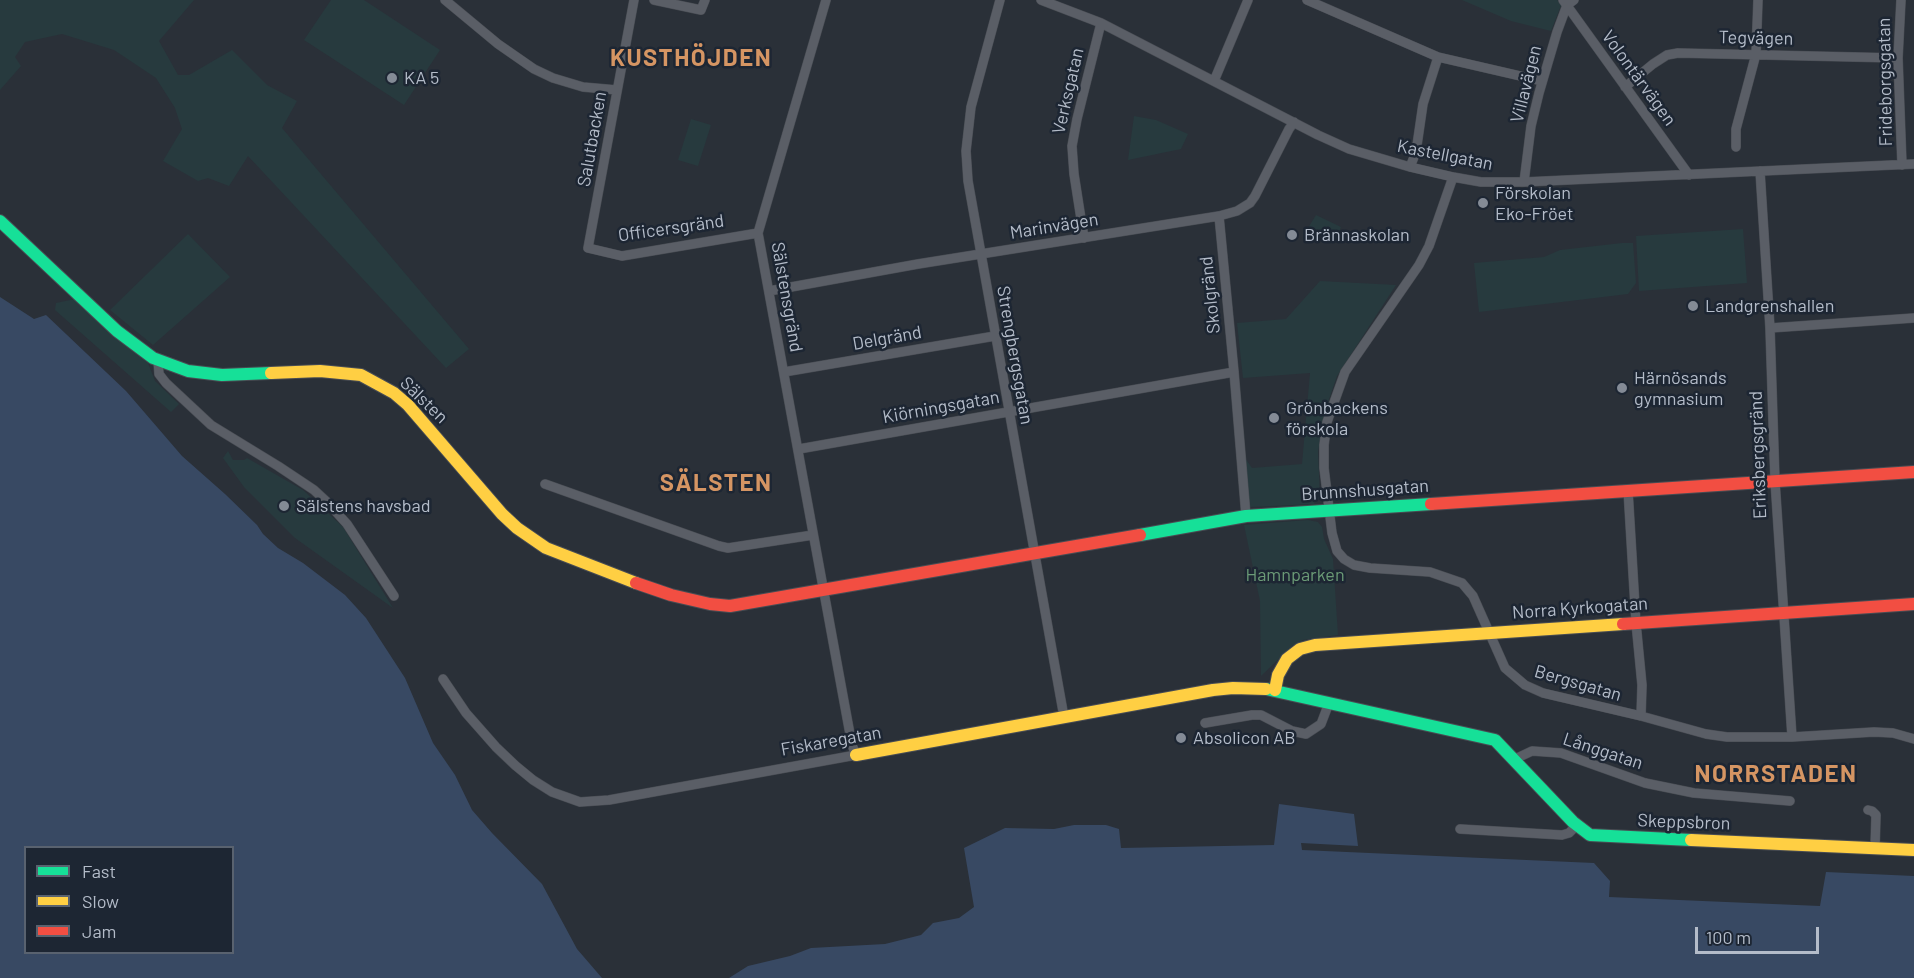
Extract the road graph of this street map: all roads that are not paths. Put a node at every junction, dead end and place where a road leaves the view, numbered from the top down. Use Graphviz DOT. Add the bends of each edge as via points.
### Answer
graph roads {
  1 [pos="445,0"];
  2 [pos="634,0"];
  3 [pos="654,0"];
  4 [pos="705,0"];
  5 [pos="826,0"];
  6 [pos="1000,0"];
  7 [pos="1041,0"];
  8 [pos="1248,0"];
  9 [pos="1307,0"];
  10 [pos="1758,0"];
  11 [pos="1901,0"];
  12 [pos="1568,2"];
  13 [pos="1101,23"];
  14 [pos="1756,54"];
  15 [pos="1438,57"];
  16 [pos="1898,58"];
  17 [pos="1214,81"];
  18 [pos="1542,81"];
  19 [pos="1624,87"];
  20 [pos="617,90"];
  21 [pos="1294,122"];
  22 [pos="1736,147"];
  23 [pos="1914,164"];
  24 [pos="1902,165"];
  25 [pos="1410,168"];
  26 [pos="1760,171"];
  27 [pos="1689,175"];
  28 [pos="1453,177"];
  29 [pos="1524,182"];
  30 [pos="1219,216"];
  31 [pos="0,222"];
  32 [pos="758,233"];
  33 [pos="1084,238"];
  34 [pos="588,248"];
  35 [pos="981,254"];
  36 [pos="769,291"];
  37 [pos="1914,318"];
  38 [pos="1770,328"];
  39 [pos="995,336"];
  40 [pos="158,361"];
  41 [pos="784,372"];
  42 [pos="1233,372"];
  43 [pos="1008,412"];
  44 [pos="799,449"];
  45 [pos="1914,472"];
  46 [pos="1775,481"];
  47 [pos="545,484"];
  48 [pos="1628,490"];
  49 [pos="1330,510"];
  50 [pos="1246,516"];
  51 [pos="813,535"];
  52 [pos="1035,553"];
  53 [pos="824,590"];
  54 [pos="394,596"];
  55 [pos="1914,604"];
  56 [pos="1783,612"];
  57 [pos="1636,623"];
  58 [pos="1489,632"];
  59 [pos="443,679"];
  60 [pos="1275,690"];
  61 [pos="1329,703"];
  62 [pos="1641,716"];
  63 [pos="1064,717"];
  64 [pos="1205,723"];
  65 [pos="1792,736"];
  66 [pos="1914,739"];
  67 [pos="856,755"];
  68 [pos="1515,759"];
  69 [pos="1790,801"];
  70 [pos="1868,810"];
  71 [pos="1576,826"];
  72 [pos="1460,829"];
  73 [pos="1875,848"];
  74 [pos="1914,850"];
  1 -- 20 [label="street" via="534,69 583,87"];
  2 -- 20 [label="street, Salutbacken"];
  3 -- 4 [label="street" via="701,10"];
  5 -- 32 [label="street, Sälstensgränd"];
  6 -- 35 [label="street, Strengbergsgatan" via="968,128 968,181"];
  7 -- 13 [label="street, Kastellgatan"];
  8 -- 17 [label="street"];
  9 -- 15 [label="street"];
  10 -- 14 [label="street"];
  11 -- 16 [label="street, Frideborgsgatan"];
  12 -- 18 [label="street, Villavägen"];
  12 -- 19 [label="street, Volontärvägen"];
  13 -- 17 [label="street, Kastellgatan"];
  13 -- 33 [label="street, Verksgatan" via="1072,146"];
  14 -- 16 [label="street, Tegvägen"];
  14 -- 19 [label="street, Tegvägen" via="1667,55"];
  14 -- 22 [label="street" via="1736,129"];
  15 -- 18 [label="street"];
  15 -- 25 [label="street" via="1423,104"];
  16 -- 24 [label="street, Frideborgsgatan"];
  17 -- 21 [label="street, Kastellgatan"];
  18 -- 29 [label="street, Villavägen"];
  19 -- 27 [label="street, Volontärvägen"];
  20 -- 34 [label="street, Salutbacken"];
  21 -- 25 [label="street, Kastellgatan" via="1349,149"];
  21 -- 30 [label="street, Marinvägen" via="1250,203"];
  23 -- 24 [label="street, Kastellgatan"];
  24 -- 26 [label="street, Kastellgatan"];
  25 -- 28 [label="street, Kastellgatan"];
  26 -- 27 [label="street, Kastellgatan"];
  26 -- 38 [label="street, Eriksbergsgränd"];
  27 -- 29 [label="street, Kastellgatan"];
  28 -- 29 [label="street, Kastellgatan" via="1481,182"];
  28 -- 49 [label="street" via="1419,265 1345,372 1335,397 1324,445"];
  30 -- 33 [label="street, Marinvägen"];
  30 -- 42 [label="street, Skolgränd"];
  31 -- 40 [label="street, Sälsten" via="117,331"];
  32 -- 34 [label="street, Officersgränd" via="622,255"];
  32 -- 36 [label="street, Sälstensgränd"];
  33 -- 35 [label="street, Marinvägen"];
  35 -- 36 [label="street, Marinvägen"];
  35 -- 39 [label="street, Strengbergsgatan"];
  36 -- 41 [label="street, Sälstensgränd"];
  37 -- 38 [label="street"];
  38 -- 46 [label="street, Eriksbergsgränd"];
  39 -- 41 [label="street, Delgränd"];
  39 -- 43 [label="street, Strengbergsgatan"];
  40 -- 53 [label="street, Sälsten" via="188,371 222,375 320,371 361,375 408,405 502,514 534,540 565,557 671,595 730,606"];
  40 -- 54 [label="street" via="159,374 166,383 211,425 327,502 348,524"];
  41 -- 44 [label="street, Sälstensgränd"];
  42 -- 43 [label="street, Kiörningsgatan"];
  42 -- 50 [label="street, Skolgränd"];
  43 -- 44 [label="street, Kiörningsgatan"];
  43 -- 52 [label="street, Strengbergsgatan"];
  44 -- 51 [label="street, Sälstensgränd"];
  45 -- 46 [label="street, Brunnshusgatan"];
  46 -- 48 [label="street, Brunnshusgatan"];
  46 -- 56 [label="street, Eriksbergsgränd"];
  47 -- 51 [label="street" via="728,548"];
  48 -- 49 [label="street, Brunnshusgatan"];
  48 -- 57 [label="street"];
  49 -- 50 [label="street, Brunnshusgatan"];
  49 -- 58 [label="street, Bergsgatan" via="1332,534 1344,559 1370,568 1430,572 1462,583 1473,596"];
  50 -- 52 [label="street, Brunnshusgatan"];
  51 -- 53 [label="street, Sälstensgränd"];
  52 -- 53 [label="street, Brunnshusgatan"];
  52 -- 63 [label="street, Strengbergsgatan"];
  53 -- 67 [label="street, Sälstensgränd"];
  55 -- 56 [label="street, Norra Kyrkogatan"];
  56 -- 57 [label="street, Norra Kyrkogatan"];
  56 -- 65 [label="street, Eriksbergsgränd"];
  57 -- 58 [label="street, Norra Kyrkogatan"];
  57 -- 62 [label="street"];
  58 -- 60 [label="street, Norra Kyrkogatan" via="1300,649 1287,660"];
  58 -- 62 [label="street, Bergsgatan" via="1505,668 1524,685 1580,703"];
  59 -- 67 [label="street, Fiskaregatan" via="466,712 516,766 552,792 580,802"];
  60 -- 61 [label="street"];
  60 -- 63 [label="street, Fiskaregatan" via="1233,688"];
  61 -- 64 [label="street" via="1321,724 1306,734 1261,715"];
  61 -- 68 [label="street" via="1495,740"];
  62 -- 65 [label="street, Bergsgatan" via="1727,737"];
  63 -- 67 [label="street, Fiskaregatan"];
  65 -- 66 [label="street, Bergsgatan" via="1874,732"];
  68 -- 69 [label="street, Långgatan" via="1532,752 1561,753 1665,787"];
  68 -- 71 [label="street"];
  70 -- 73 [label="street" via="1876,815"];
  71 -- 72 [label="street" via="1562,835"];
  71 -- 73 [label="street, Skeppsbron" via="1597,837"];
  73 -- 74 [label="street, Skeppsbron"];
}
